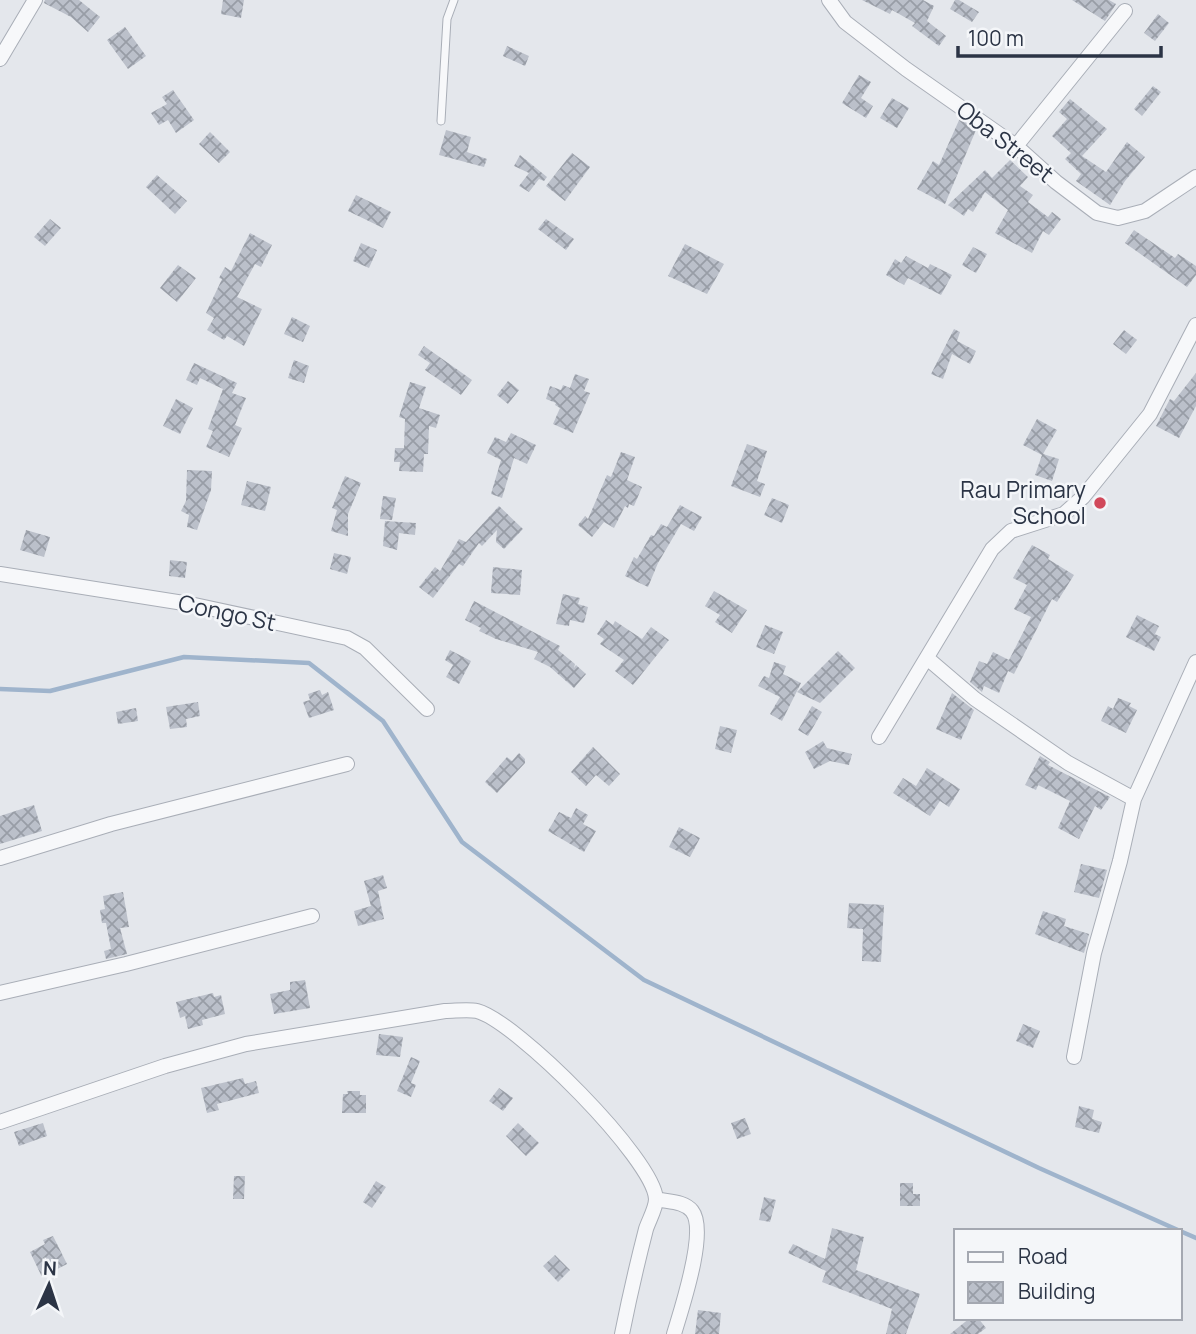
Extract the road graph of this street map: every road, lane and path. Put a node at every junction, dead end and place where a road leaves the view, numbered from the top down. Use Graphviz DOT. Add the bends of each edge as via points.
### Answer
graph roads {
  1 [pos="36,0"];
  2 [pos="454,0"];
  3 [pos="829,0"];
  4 [pos="1125,11"];
  5 [pos="0,59"];
  6 [pos="441,121"];
  7 [pos="1016,146"];
  8 [pos="1196,177"];
  9 [pos="1196,325"];
  10 [pos="0,574"];
  11 [pos="927,659"];
  12 [pos="1196,662"];
  13 [pos="427,709"];
  14 [pos="879,737"];
  15 [pos="347,764"];
  16 [pos="1134,799"];
  17 [pos="0,858"];
  18 [pos="312,916"];
  19 [pos="0,993"];
  20 [pos="1074,1057"];
  21 [pos="0,1122"];
  22 [pos="656,1199"];
  23 [pos="622,1334"];
  24 [pos="674,1334"];
  1 -- 5 [label="street"];
  2 -- 6 [label="lane" via="447,19"];
  3 -- 7 [label="street, Oba Street" via="845,23"];
  4 -- 7 [label="street"];
  7 -- 8 [label="street, Oba Street" via="1097,213 1118,218 1145,211"];
  9 -- 11 [label="street" via="1150,414 1108,469 1064,514 1011,531 992,549"];
  10 -- 13 [label="street, Congo St" via="190,604 347,638 365,648"];
  11 -- 14 [label="street"];
  11 -- 16 [label="street" via="975,699 1068,763"];
  12 -- 16 [label="street"];
  15 -- 17 [label="street" via="111,824"];
  16 -- 20 [label="street" via="1094,953"];
  18 -- 19 [label="street"];
  21 -- 22 [label="street" via="165,1066 246,1044 445,1012 477,1011 526,1044 580,1094 635,1158"];
  22 -- 23 [label="street"];
  22 -- 24 [label="street" via="683,1204 695,1220 697,1241"];
}
